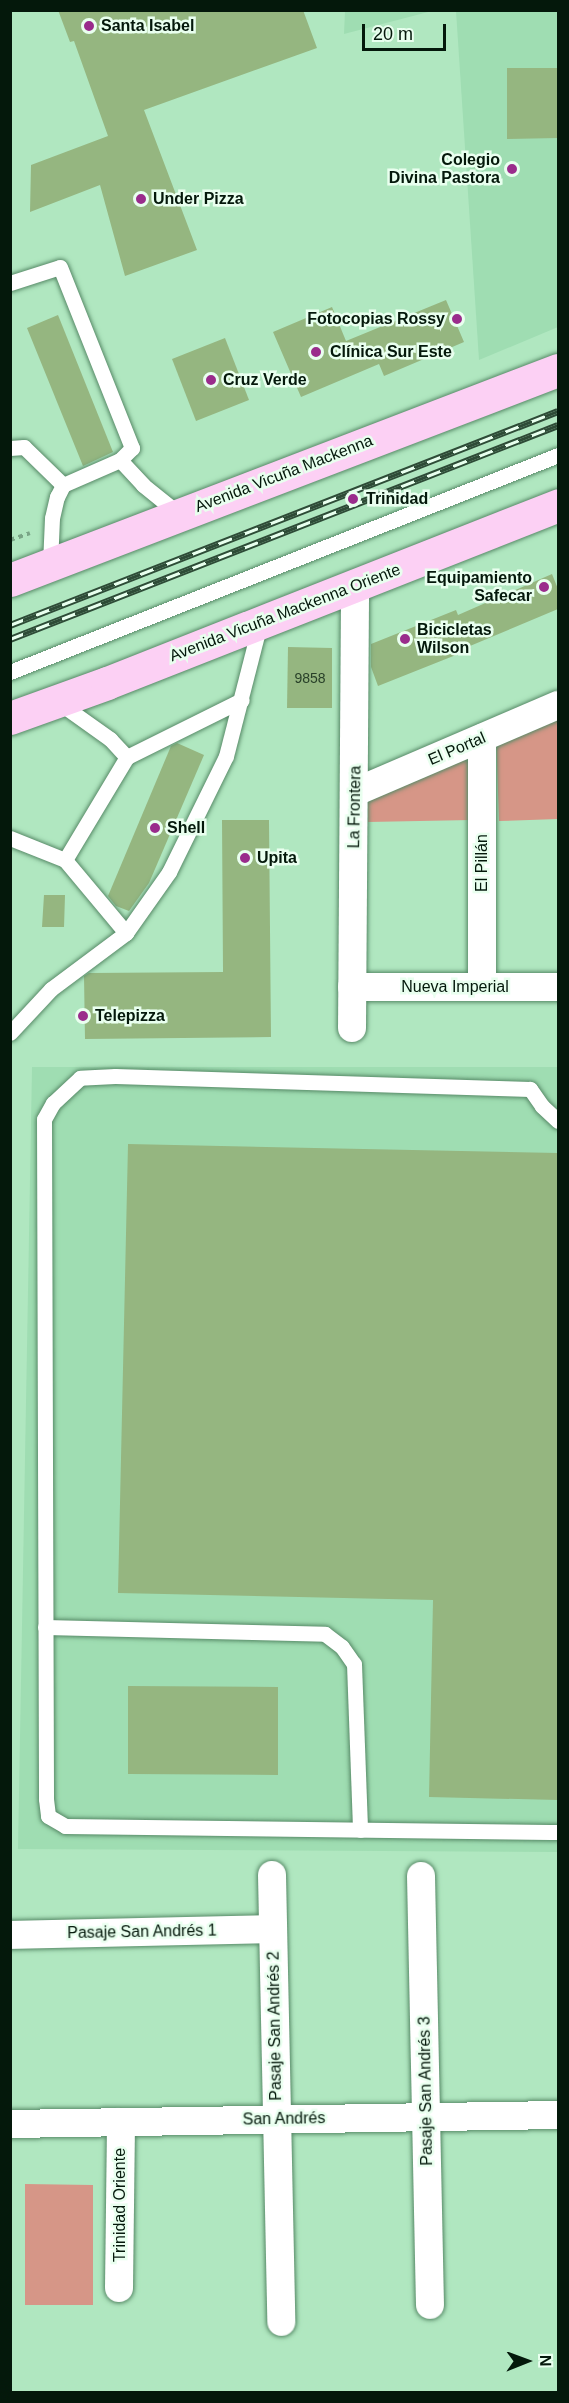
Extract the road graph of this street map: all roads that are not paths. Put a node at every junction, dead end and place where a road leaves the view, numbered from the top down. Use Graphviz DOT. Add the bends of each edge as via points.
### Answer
graph roads {
  1 [pos="10,283"];
  2 [pos="558,370"];
  3 [pos="17,447"];
  4 [pos="558,455"];
  5 [pos="120,460"];
  6 [pos="63,485"];
  7 [pos="558,505"];
  8 [pos="179,514"];
  9 [pos="50,564"];
  10 [pos="10,580"];
  11 [pos="355,586"];
  12 [pos="260,624"];
  13 [pos="10,672"];
  14 [pos="242,700"];
  15 [pos="58,702"];
  16 [pos="558,705"];
  17 [pos="10,718"];
  18 [pos="482,738"];
  19 [pos="127,757"];
  20 [pos="355,792"];
  21 [pos="10,838"];
  22 [pos="64,860"];
  23 [pos="126,933"];
  24 [pos="352,987"];
  25 [pos="482,987"];
  26 [pos="558,987"];
  27 [pos="352,1028"];
  28 [pos="10,1034"];
  29 [pos="558,1121"];
  30 [pos="45,1627"];
  31 [pos="360,1830"];
  32 [pos="558,1832"];
  33 [pos="272,1875"];
  34 [pos="421,1876"];
  35 [pos="273,1929"];
  36 [pos="10,1935"];
  37 [pos="558,2115"];
  38 [pos="426,2117"];
  39 [pos="277,2120"];
  40 [pos="121,2122"];
  41 [pos="10,2124"];
  42 [pos="119,2289"];
  43 [pos="430,2305"];
  44 [pos="281,2322"];
  1 -- 5 [label="lane" via="60,267 132,448"];
  2 -- 8 [label="main road, Avenida Vicuña Mackenna"];
  3 -- 6 [label="lane"];
  4 -- 13 [label="lane"];
  5 -- 6 [label="lane"];
  5 -- 8 [label="lane"];
  6 -- 9 [label="lane" via="52,518"];
  7 -- 11 [label="main road, Avenida Vicuña Mackenna Oriente"];
  8 -- 9 [label="main road, Avenida Vicuña Mackenna"];
  9 -- 10 [label="main road, Avenida Vicuña Mackenna"];
  11 -- 12 [label="main road, Avenida Vicuña Mackenna Oriente"];
  11 -- 20 [label="street, La Frontera"];
  12 -- 14 [label="lane"];
  12 -- 15 [label="main road, Avenida Vicuña Mackenna Oriente"];
  14 -- 19 [label="lane"];
  14 -- 23 [label="lane" via="226,756 169,872"];
  15 -- 17 [label="main road, Avenida Vicuña Mackenna Oriente"];
  15 -- 19 [label="lane" via="110,739"];
  16 -- 18 [label="street, El Portal"];
  18 -- 20 [label="street, El Portal"];
  18 -- 25 [label="street, El Pillán"];
  19 -- 22 [label="lane"];
  20 -- 24 [label="street, La Frontera"];
  21 -- 22 [label="lane"];
  22 -- 23 [label="lane"];
  23 -- 28 [label="lane" via="51,989"];
  24 -- 25 [label="street, Nueva Imperial"];
  24 -- 27 [label="street, La Frontera"];
  25 -- 26 [label="street, Nueva Imperial"];
  29 -- 30 [label="lane" via="530,1089 115,1076 80,1078 53,1103 44,1119"];
  30 -- 31 [label="lane" via="325,1634 342,1647 354,1664"];
  30 -- 31 [label="lane" via="48,1816 65,1826"];
  31 -- 32 [label="lane"];
  33 -- 35 [label="street, Pasaje San Andrés 2"];
  34 -- 38 [label="street, Pasaje San Andrés 3"];
  35 -- 36 [label="street, Pasaje San Andrés 1"];
  35 -- 39 [label="street, Pasaje San Andrés 2"];
  37 -- 38 [label="street, San Andrés"];
  38 -- 39 [label="street, San Andrés"];
  38 -- 43 [label="street, Pasaje San Andrés 3"];
  39 -- 40 [label="street, San Andrés"];
  39 -- 44 [label="street, Pasaje San Andrés 2"];
  40 -- 41 [label="street, San Andrés"];
  40 -- 42 [label="street, Trinidad Oriente"];
}
